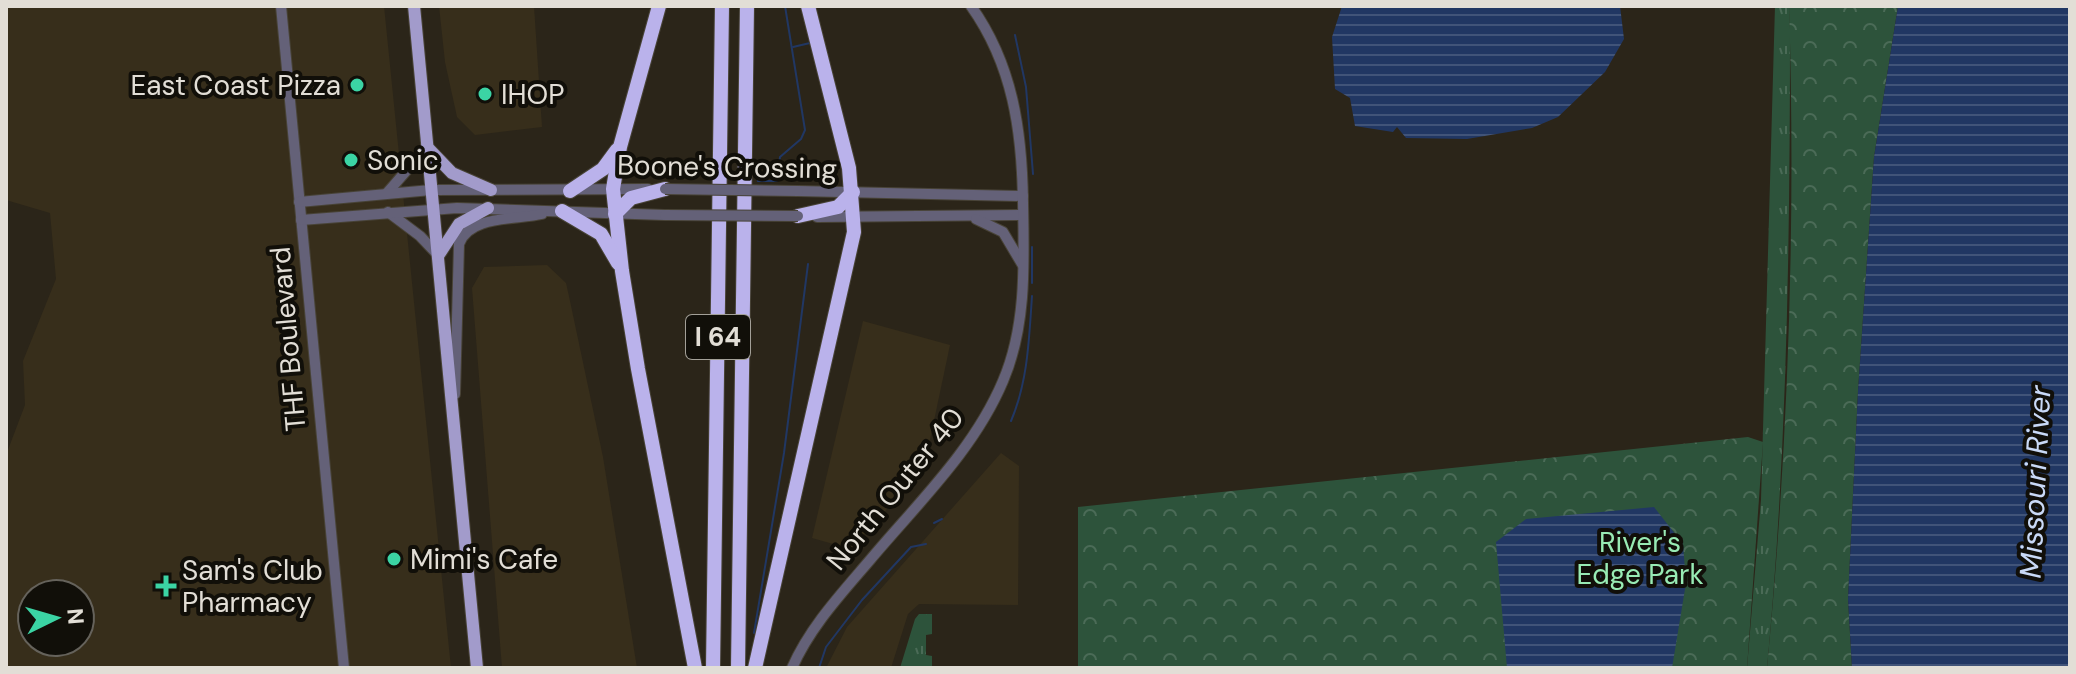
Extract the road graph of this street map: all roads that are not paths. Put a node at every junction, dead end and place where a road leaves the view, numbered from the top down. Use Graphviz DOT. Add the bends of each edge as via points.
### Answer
graph roads {
  1 [pos="281,6"];
  2 [pos="414,6"];
  3 [pos="659,6"];
  4 [pos="722,6"];
  5 [pos="747,6"];
  6 [pos="808,6"];
  7 [pos="971,6"];
  8 [pos="427,147"];
  9 [pos="620,147"];
  10 [pos="613,189"];
  11 [pos="665,189"];
  12 [pos="431,190"];
  13 [pos="491,190"];
  14 [pos="570,191"];
  15 [pos="853,192"];
  16 [pos="387,193"];
  17 [pos="1023,196"];
  18 [pos="299,202"];
  19 [pos="433,208"];
  20 [pos="488,208"];
  21 [pos="559,210"];
  22 [pos="388,212"];
  23 [pos="615,214"];
  24 [pos="1023,215"];
  25 [pos="798,216"];
  26 [pos="962,216"];
  27 [pos="854,217"];
  28 [pos="301,220"];
  29 [pos="438,256"];
  30 [pos="1023,266"];
  31 [pos="622,271"];
  32 [pos="455,420"];
  33 [pos="344,668"];
  34 [pos="477,668"];
  35 [pos="695,668"];
  36 [pos="713,668"];
  37 [pos="738,668"];
  38 [pos="755,668"];
  39 [pos="792,668"];
  1 -- 18 [label="street, THF Boulevard"];
  2 -- 8 [label="main road"];
  3 -- 9 [label="highway"];
  4 -- 36 [label="highway, I 64"];
  5 -- 37 [label="highway, I 64"];
  6 -- 15 [label="highway"];
  7 -- 17 [label="street, North Outer 40" via="993,43 1012,95"];
  8 -- 12 [label="main road"];
  8 -- 13 [label="main road" via="452,173"];
  8 -- 16 [label="street"];
  9 -- 10 [label="highway"];
  9 -- 14 [label="highway" via="603,169"];
  10 -- 11 [label="street, Boone's Crossing"];
  10 -- 14 [label="street, Boone's Crossing"];
  10 -- 23 [label="highway"];
  11 -- 15 [label="street, Boone's Crossing, bridge"];
  11 -- 23 [label="highway" via="631,198"];
  12 -- 13 [label="street, Boone's Crossing"];
  12 -- 16 [label="street, Boone's Crossing"];
  12 -- 19 [label="main road"];
  13 -- 14 [label="street, Boone's Crossing"];
  15 -- 17 [label="street, Boone's Crossing"];
  15 -- 25 [label="highway" via="838,207"];
  15 -- 27 [label="highway"];
  16 -- 18 [label="street, Boone's Crossing"];
  17 -- 24 [label="street, North Outer 40"];
  18 -- 28 [label="street, THF Boulevard"];
  19 -- 20 [label="street, Boone's Crossing"];
  19 -- 22 [label="street, Boone's Crossing"];
  19 -- 29 [label="main road"];
  20 -- 21 [label="street, Boone's Crossing"];
  20 -- 29 [label="main road" via="459,224"];
  21 -- 23 [label="street, Boone's Crossing"];
  21 -- 31 [label="highway" via="601,234"];
  21 -- 32 [label="street" via="477,224 462,235"];
  22 -- 28 [label="street, Boone's Crossing"];
  22 -- 29 [label="street"];
  23 -- 25 [label="street, Boone's Crossing, bridge"];
  23 -- 31 [label="highway"];
  24 -- 26 [label="street, Boone's Crossing"];
  24 -- 30 [label="street, North Outer 40"];
  25 -- 27 [label="street, Boone's Crossing"];
  26 -- 27 [label="street, Boone's Crossing"];
  26 -- 30 [label="street" via="987,221 1003,232"];
  27 -- 38 [label="highway"];
  28 -- 33 [label="street, THF Boulevard"];
  29 -- 32 [label="main road"];
  30 -- 39 [label="street, North Outer 40" via="1011,356 985,416 955,460 817,624"];
  31 -- 35 [label="highway"];
  32 -- 34 [label="main road"];
}
